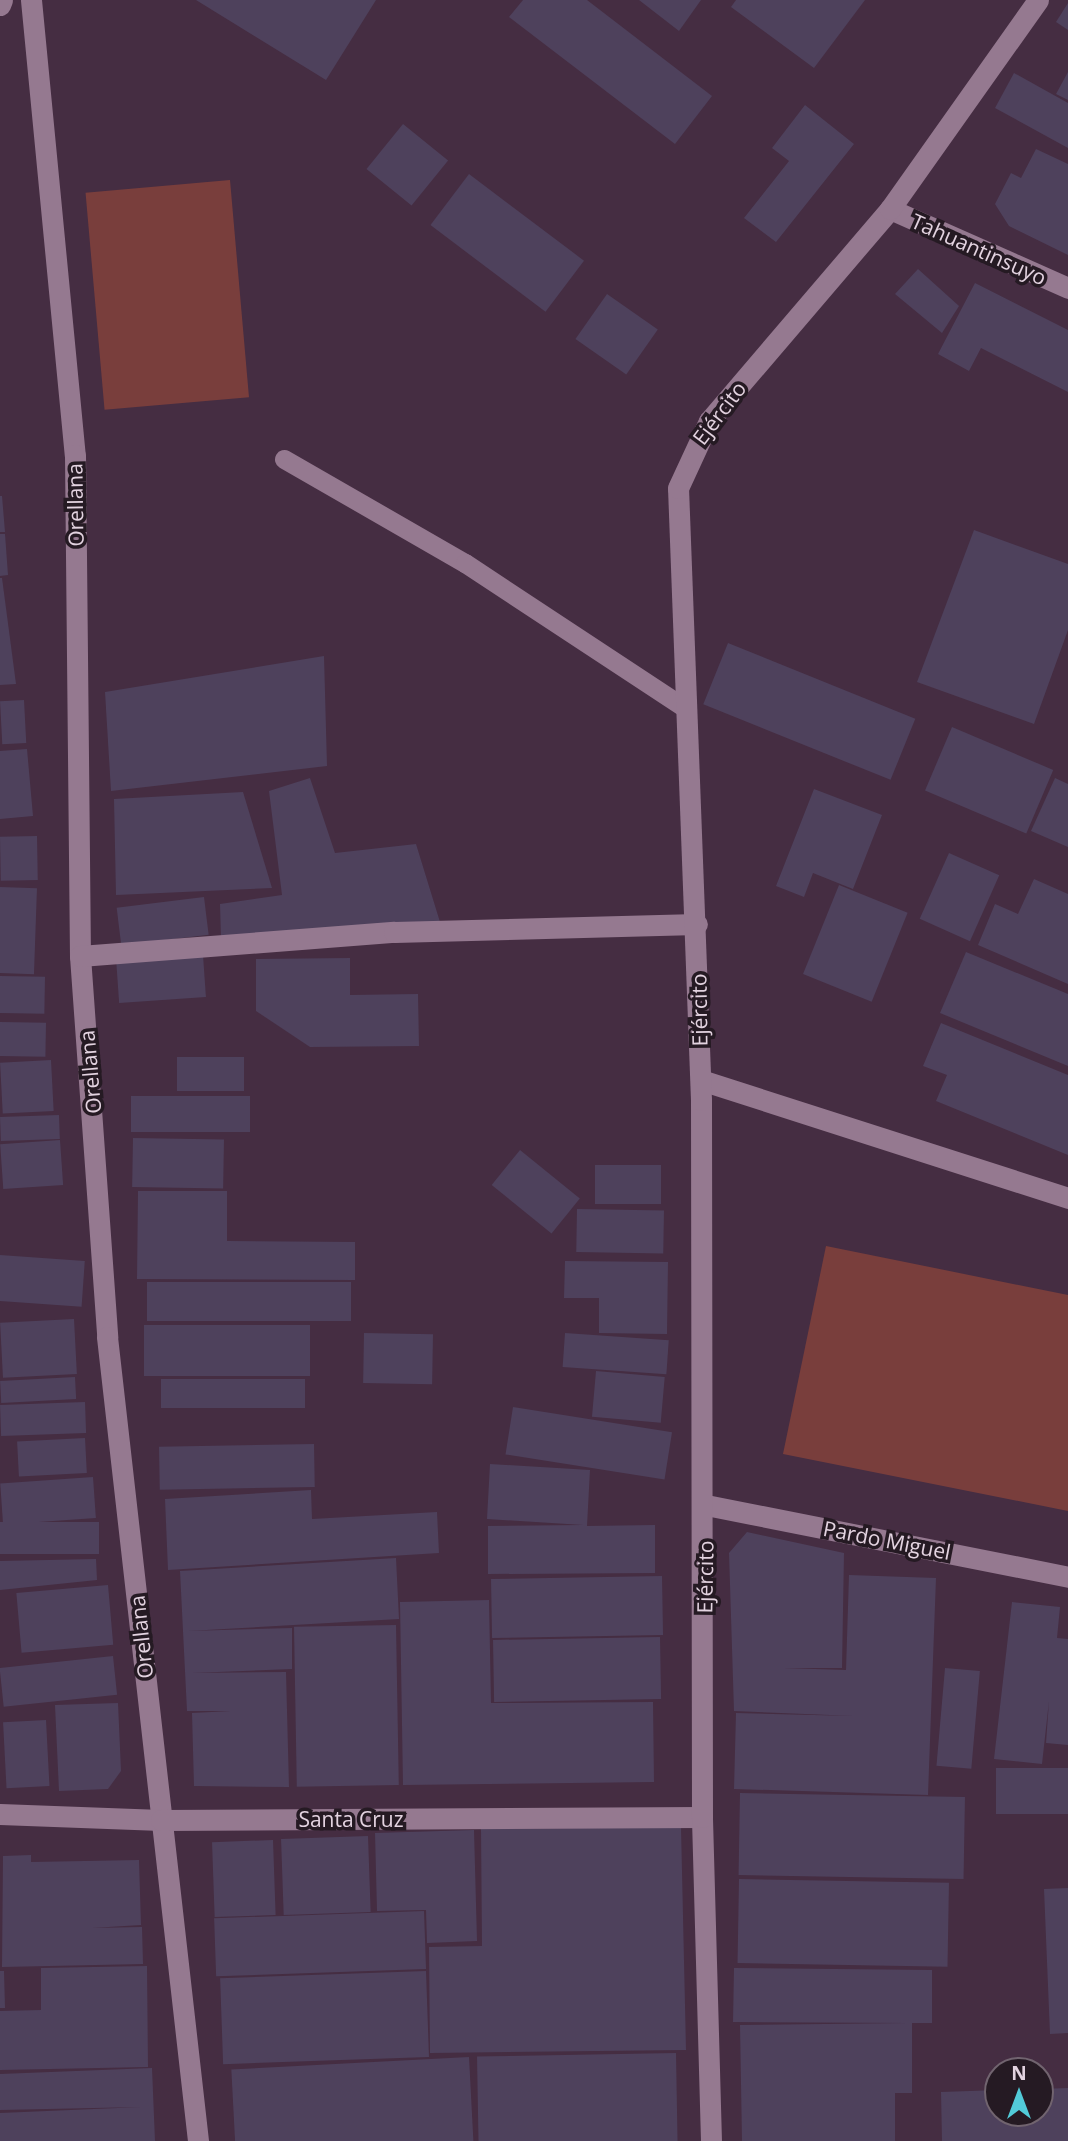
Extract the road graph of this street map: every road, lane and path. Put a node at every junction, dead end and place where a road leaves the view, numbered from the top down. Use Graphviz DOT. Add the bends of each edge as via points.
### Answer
graph roads {
  1 [pos="31,0"];
  2 [pos="1038,0"];
  3 [pos="890,209"];
  4 [pos="1068,288"];
  5 [pos="284,459"];
  6 [pos="683,707"];
  7 [pos="697,924"];
  8 [pos="80,956"];
  9 [pos="701,1080"];
  10 [pos="1068,1198"];
  11 [pos="706,1505"];
  12 [pos="1068,1577"];
  13 [pos="0,1814"];
  14 [pos="702,1817"];
  15 [pos="162,1820"];
  16 [pos="198,2141"];
  17 [pos="711,2141"];
  1 -- 8 [label="street, Orellana" via="75,455"];
  2 -- 3 [label="street, Ejército"];
  3 -- 4 [label="street, Tahuantinsuyo"];
  3 -- 6 [label="street, Ejército" via="709,421 683,467 677,510"];
  5 -- 6 [label="lane" via="465,563"];
  6 -- 7 [label="street, Ejército"];
  7 -- 8 [label="street" via="394,932"];
  7 -- 9 [label="street, Ejército"];
  8 -- 15 [label="street, Orellana" via="107,1337"];
  9 -- 10 [label="street"];
  9 -- 11 [label="street, Ejército"];
  11 -- 12 [label="street, Pardo Miguel"];
  11 -- 14 [label="street, Ejército"];
  13 -- 15 [label="street, Santa Cruz"];
  14 -- 15 [label="street, Santa Cruz"];
  14 -- 17 [label="street, Ejército"];
  15 -- 16 [label="street, Orellana"];
}
